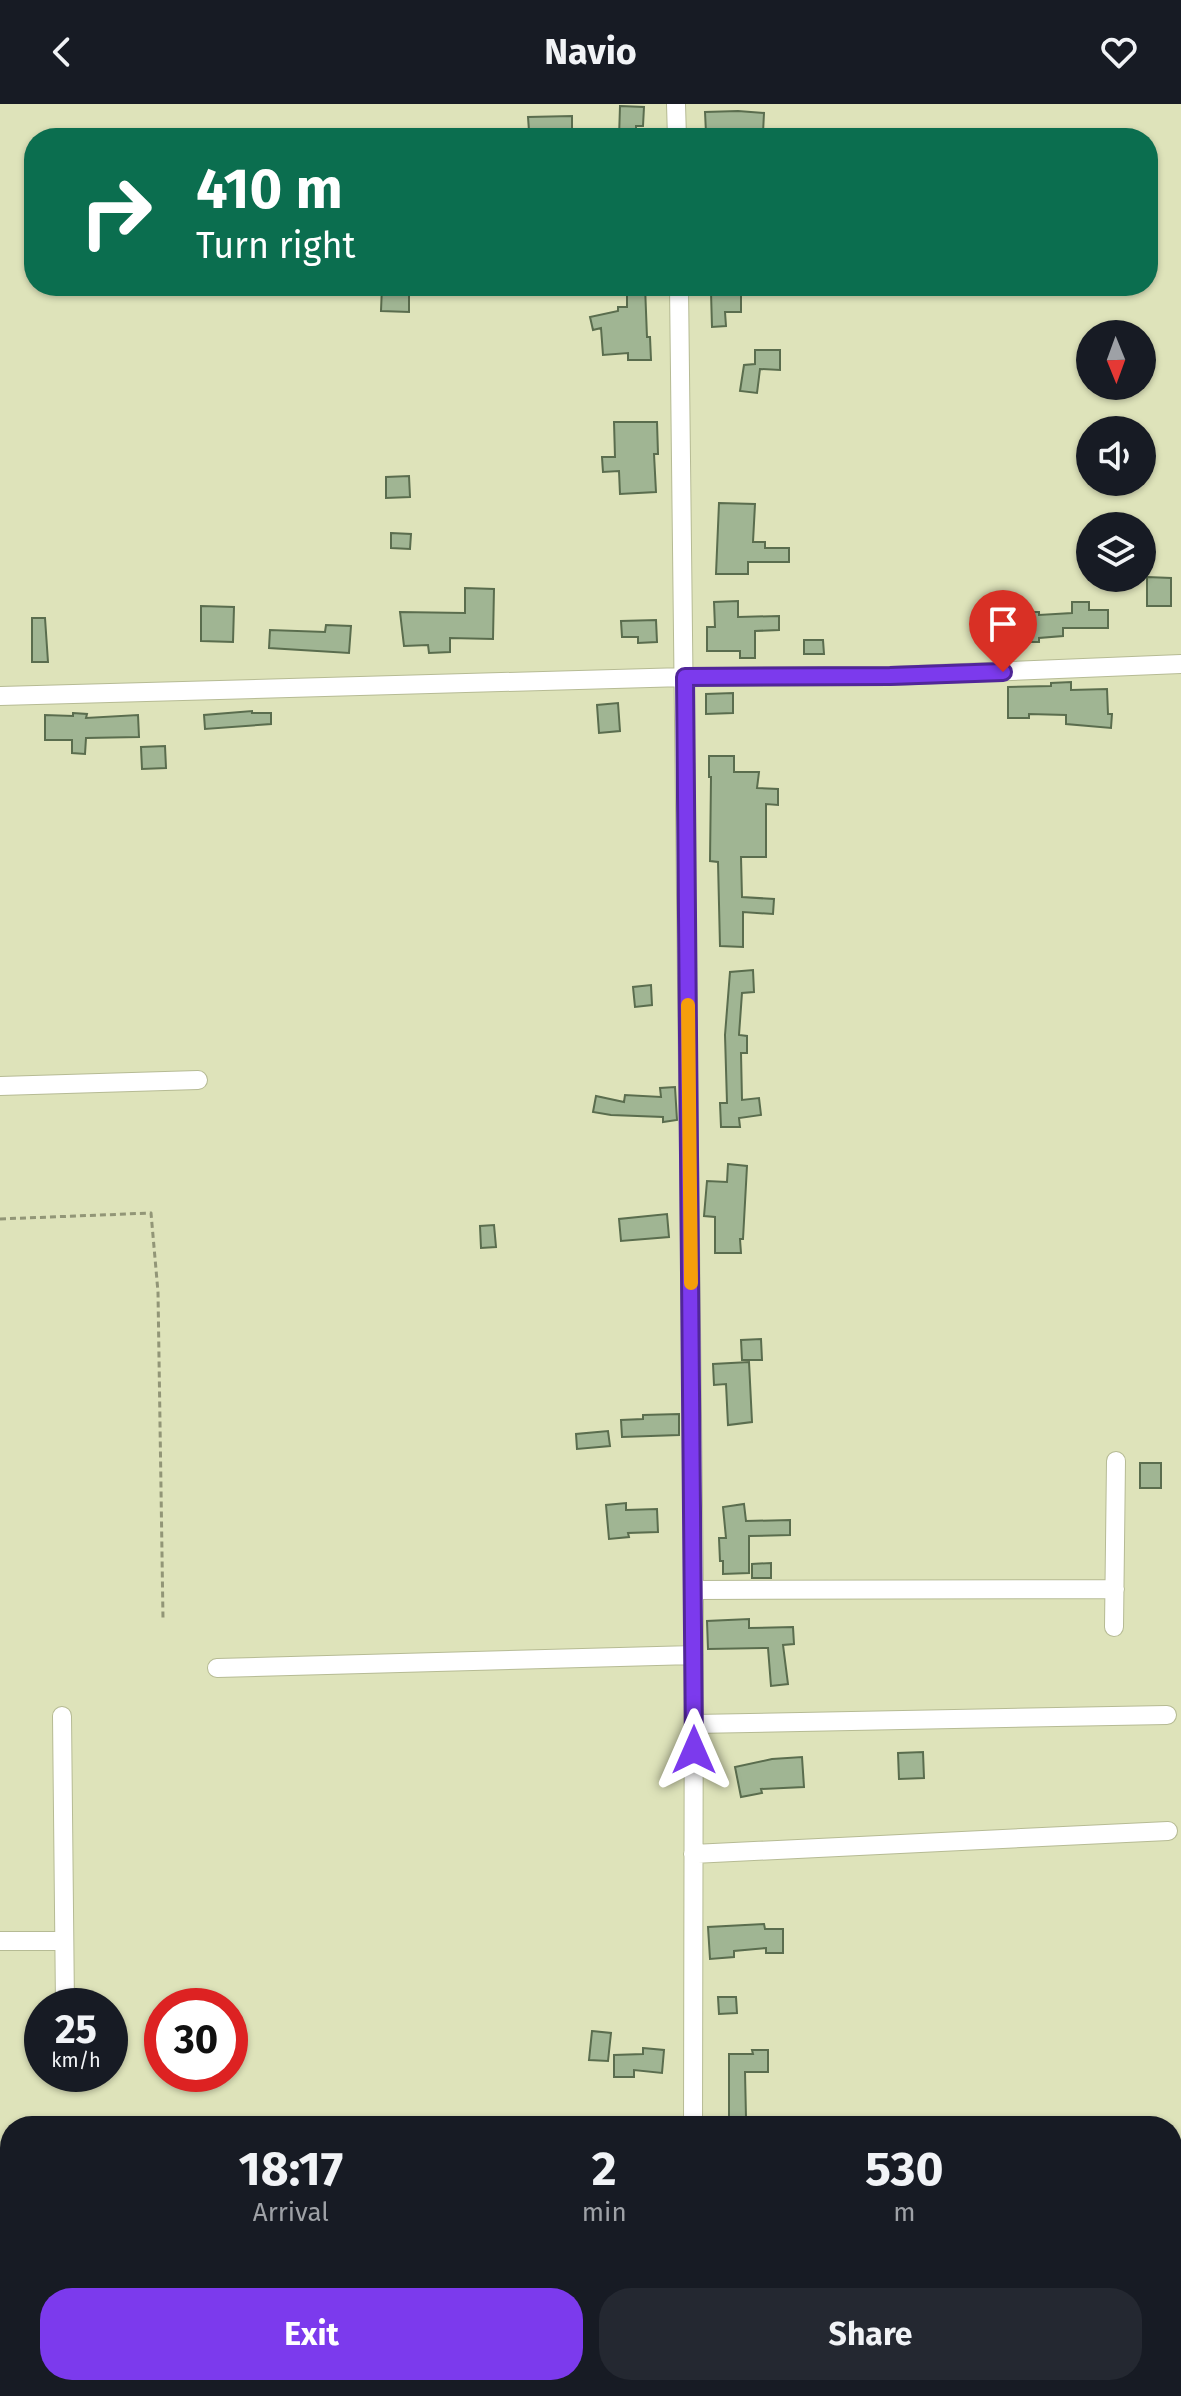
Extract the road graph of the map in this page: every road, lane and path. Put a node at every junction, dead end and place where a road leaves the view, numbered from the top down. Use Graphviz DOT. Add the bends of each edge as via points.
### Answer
graph roads {
  1 [pos="676,104"];
  2 [pos="677,128"];
  3 [pos="679,296"];
  4 [pos="1181,664"];
  5 [pos="685,677"];
  6 [pos="0,696"];
  7 [pos="198,1080"];
  8 [pos="0,1086"];
  9 [pos="0,1219"];
  10 [pos="1116,1461"];
  11 [pos="1115,1589"];
  12 [pos="694,1590"];
  13 [pos="163,1619"];
  14 [pos="1114,1627"];
  15 [pos="694,1655"];
  16 [pos="217,1668"];
  17 [pos="1167,1715"];
  18 [pos="62,1716"];
  19 [pos="694,1724"];
  20 [pos="1168,1831"];
  21 [pos="693,1854"];
  22 [pos="0,1941"];
  23 [pos="64,1941"];
  24 [pos="65,1988"];
  25 [pos="693,2116"];
  1 -- 2 [label="street"];
  3 -- 5 [label="street"];
  4 -- 5 [label="street" via="890,676"];
  5 -- 6 [label="street"];
  5 -- 12 [label="street"];
  7 -- 8 [label="street"];
  9 -- 13 [label="path" via="151,1213 158,1292"];
  10 -- 11 [label="street"];
  11 -- 12 [label="street"];
  11 -- 14 [label="street"];
  12 -- 15 [label="street"];
  15 -- 16 [label="street"];
  15 -- 19 [label="street"];
  17 -- 19 [label="street"];
  18 -- 23 [label="street"];
  19 -- 21 [label="street"];
  20 -- 21 [label="street"];
  21 -- 25 [label="street"];
  22 -- 23 [label="street"];
  23 -- 24 [label="street"];
}
